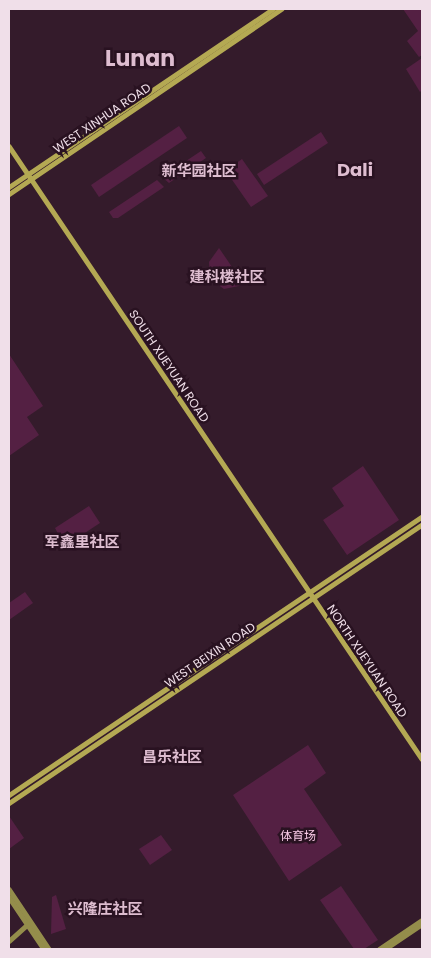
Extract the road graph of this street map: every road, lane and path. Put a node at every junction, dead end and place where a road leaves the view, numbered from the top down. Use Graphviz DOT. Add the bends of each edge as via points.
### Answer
graph roads {
  1 [pos="273,9"];
  2 [pos="281,9"];
  3 [pos="9,146"];
  4 [pos="29,177"];
  5 [pos="9,187"];
  6 [pos="9,194"];
  7 [pos="422,516"];
  8 [pos="422,524"];
  9 [pos="309,593"];
  10 [pos="312,598"];
  11 [pos="422,760"];
  12 [pos="9,795"];
  13 [pos="9,803"];
  14 [pos="9,889"];
  15 [pos="9,898"];
  16 [pos="422,920"];
  17 [pos="30,924"];
  18 [pos="422,924"];
  19 [pos="9,941"];
  20 [pos="44,949"];
  21 [pos="49,949"];
  22 [pos="379,949"];
  23 [pos="386,949"];
  1 -- 4 [label="main road, WEST XINHUA ROAD"];
  2 -- 4 [label="main road, WEST XINHUA ROAD"];
  3 -- 4 [label="main road, SOUTH XUEYUAN ROAD"];
  4 -- 5 [label="main road, WEST XINHUA ROAD"];
  4 -- 6 [label="main road, WEST XINHUA ROAD"];
  4 -- 9 [label="main road, SOUTH XUEYUAN ROAD"];
  7 -- 9 [label="main road, WEST BEIXIN ROAD"];
  8 -- 10 [label="main road, WEST BEIXIN ROAD"];
  9 -- 10 [label="main road, SOUTH XUEYUAN ROAD"];
  9 -- 12 [label="main road, WEST BEIXIN ROAD"];
  10 -- 11 [label="main road, NORTH XUEYUAN ROAD"];
  10 -- 13 [label="main road, WEST BEIXIN ROAD"];
  14 -- 17 [label="main road"];
  15 -- 17 [label="main road"];
  16 -- 22 [label="main road"];
  17 -- 19 [label="main road"];
  17 -- 20 [label="main road"];
  17 -- 21 [label="main road"];
  18 -- 23 [label="main road"];
}
